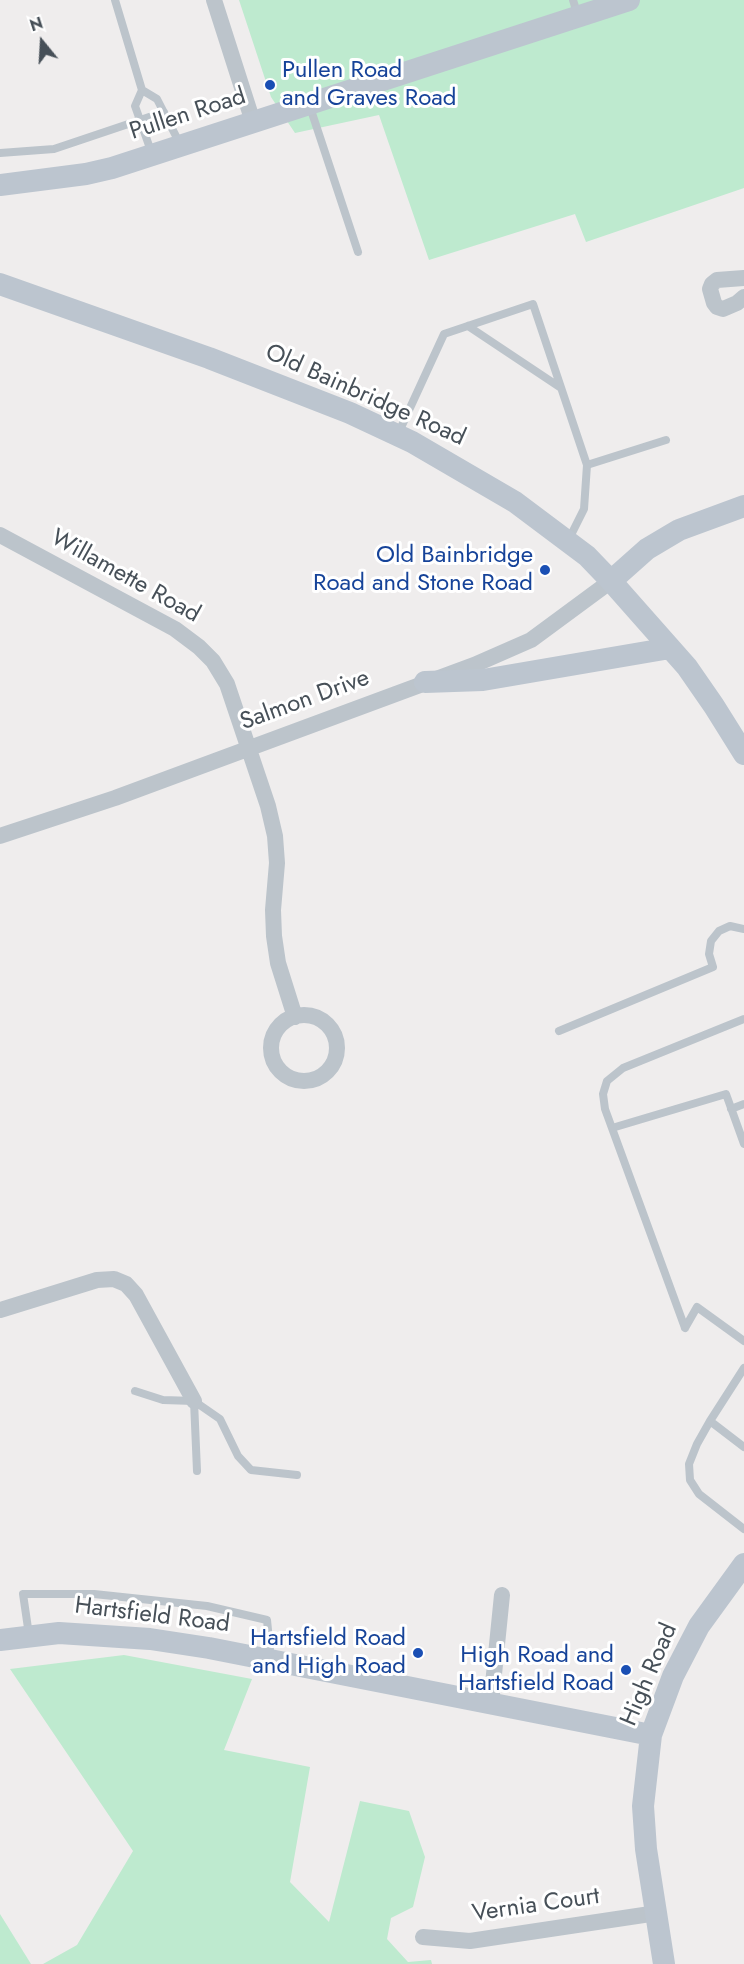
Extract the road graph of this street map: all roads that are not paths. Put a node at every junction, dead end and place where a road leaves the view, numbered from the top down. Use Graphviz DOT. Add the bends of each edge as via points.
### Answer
graph roads {
  1 [pos="115,0"];
  2 [pos="214,0"];
  3 [pos="629,0"];
  4 [pos="576,8"];
  5 [pos="142,90"];
  6 [pos="309,104"];
  7 [pos="164,112"];
  8 [pos="140,120"];
  9 [pos="253,122"];
  10 [pos="181,146"];
  11 [pos="0,153"];
  12 [pos="152,155"];
  13 [pos="0,185"];
  14 [pos="358,252"];
  15 [pos="744,278"];
  16 [pos="0,284"];
  17 [pos="744,297"];
  18 [pos="468,326"];
  19 [pos="561,388"];
  20 [pos="398,435"];
  21 [pos="666,440"];
  22 [pos="587,465"];
  23 [pos="744,506"];
  24 [pos="0,535"];
  25 [pos="568,541"];
  26 [pos="611,581"];
  27 [pos="670,648"];
  28 [pos="425,682"];
  29 [pos="249,748"];
  30 [pos="744,754"];
  31 [pos="0,836"];
  32 [pos="744,929"];
  33 [pos="295,1017"];
  34 [pos="744,1019"];
  35 [pos="559,1031"];
  36 [pos="744,1104"];
  37 [pos="731,1109"];
  38 [pos="612,1128"];
  39 [pos="744,1144"];
  40 [pos="0,1310"];
  41 [pos="744,1341"];
  42 [pos="744,1368"];
  43 [pos="135,1391"];
  44 [pos="194,1401"];
  45 [pos="710,1421"];
  46 [pos="744,1447"];
  47 [pos="197,1472"];
  48 [pos="297,1475"];
  49 [pos="744,1528"];
  50 [pos="744,1564"];
  51 [pos="502,1595"];
  52 [pos="29,1635"];
  53 [pos="0,1640"];
  54 [pos="272,1660"];
  55 [pos="491,1704"];
  56 [pos="651,1735"];
  57 [pos="657,1913"];
  58 [pos="423,1937"];
  59 [pos="664,1964"];
  1 -- 5 [label="lane"];
  2 -- 9 [label="street"];
  3 -- 4 [label="street, Pullen Road"];
  4 -- 6 [label="street, Pullen Road"];
  5 -- 7 [label="lane" via="157,99"];
  5 -- 8 [label="lane" via="135,106"];
  6 -- 9 [label="street, Pullen Road"];
  6 -- 14 [label="lane"];
  7 -- 8 [label="lane"];
  7 -- 10 [label="lane"];
  8 -- 11 [label="lane" via="54,149"];
  8 -- 12 [label="lane"];
  9 -- 10 [label="street, Pullen Road"];
  10 -- 12 [label="street, Pullen Road"];
  12 -- 13 [label="street, Pullen Road" via="86,174"];
  15 -- 17 [label="street" via="717,280 710,289 717,308 723,309"];
  16 -- 20 [label="street, Old Bainbridge Road" via="296,391"];
  18 -- 19 [label="lane"];
  18 -- 19 [label="lane" via="533,304"];
  18 -- 20 [label="lane" via="444,334"];
  19 -- 22 [label="lane"];
  20 -- 25 [label="street, Old Bainbridge Road" via="497,490"];
  21 -- 22 [label="lane"];
  22 -- 25 [label="lane" via="584,509"];
  23 -- 26 [label="street" via="670,535 646,549"];
  24 -- 29 [label="street, Willamette Road" via="176,629 199,647 213,661 226,684"];
  25 -- 26 [label="street, Old Bainbridge Road"];
  26 -- 27 [label="street, Old Bainbridge Road"];
  26 -- 28 [label="street, Salmon Drive" via="531,640"];
  27 -- 28 [label="street" via="483,680"];
  27 -- 30 [label="street, Old Bainbridge Road" via="687,667"];
  28 -- 29 [label="street, Salmon Drive"];
  29 -- 31 [label="street, Salmon Drive"];
  29 -- 33 [label="street, Willamette Road" via="275,836 274,936"];
  32 -- 35 [label="lane" via="730,926 719,931 711,941 712,967"];
  34 -- 38 [label="lane" via="623,1068 607,1081 603,1094"];
  36 -- 37 [label="lane"];
  37 -- 38 [label="lane" via="726,1094"];
  37 -- 39 [label="lane"];
  38 -- 41 [label="lane" via="685,1328 697,1307"];
  40 -- 44 [label="street" via="97,1280 114,1279 126,1284 136,1295"];
  42 -- 45 [label="lane"];
  43 -- 44 [label="lane" via="163,1400"];
  44 -- 47 [label="lane"];
  44 -- 48 [label="lane" via="220,1419 238,1456 251,1470"];
  45 -- 46 [label="lane"];
  45 -- 49 [label="lane" via="689,1464 690,1480 699,1494"];
  50 -- 56 [label="street, High Road" via="699,1626 673,1676"];
  51 -- 55 [label="street"];
  52 -- 53 [label="street, Hartsfield Road"];
  52 -- 54 [label="street, Hartsfield Road" via="150,1639"];
  52 -- 54 [label="lane" via="23,1593 94,1594 207,1606 267,1620"];
  54 -- 55 [label="street, Hartsfield Road"];
  55 -- 56 [label="street, Hartsfield Road"];
  56 -- 57 [label="street, High Road" via="644,1806 646,1849"];
  57 -- 58 [label="street, Vernia Court" via="470,1941"];
  57 -- 59 [label="street, High Road"];
}
